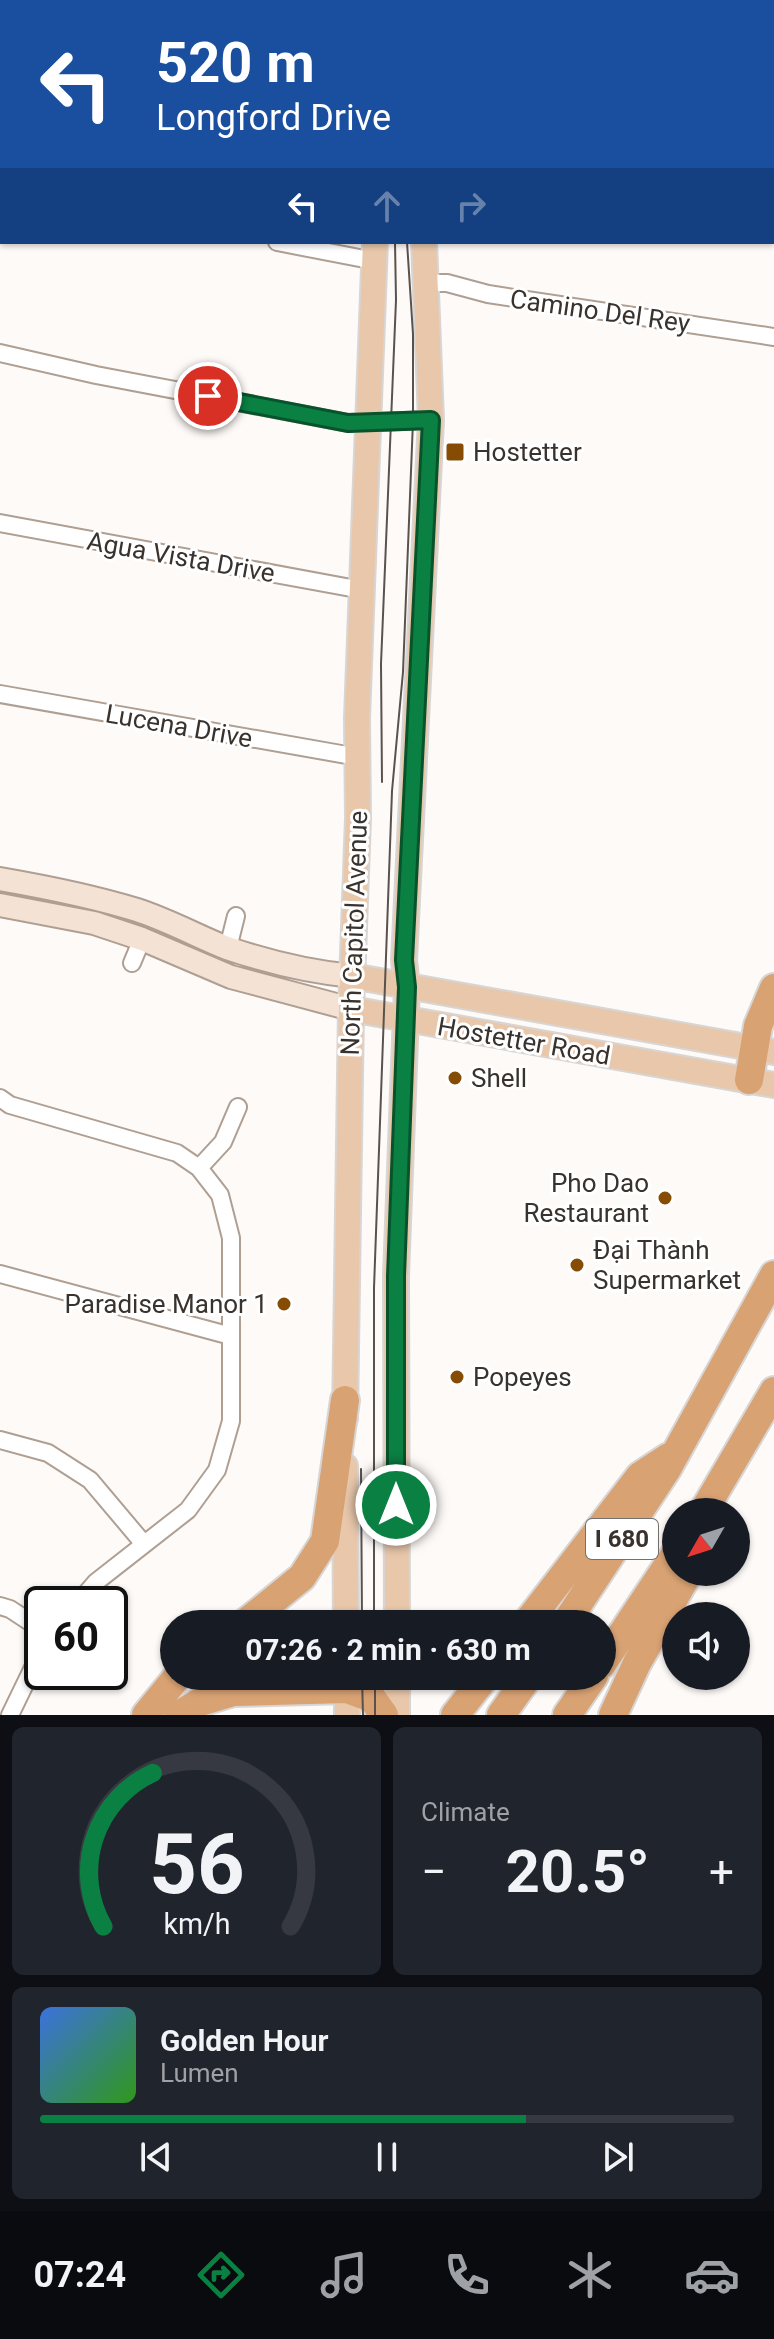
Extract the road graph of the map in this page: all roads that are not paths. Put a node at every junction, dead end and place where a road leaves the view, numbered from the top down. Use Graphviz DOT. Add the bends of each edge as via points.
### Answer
graph roads {
  1 [pos="297,244"];
  2 [pos="424,244"];
  3 [pos="375,252"];
  4 [pos="427,283"];
  5 [pos="774,337"];
  6 [pos="0,353"];
  7 [pos="431,420"];
  8 [pos="369,422"];
  9 [pos="0,523"];
  10 [pos="362,590"];
  11 [pos="0,694"];
  12 [pos="358,757"];
  13 [pos="0,879"];
  14 [pos="0,905"];
  15 [pos="236,916"];
  16 [pos="142,939"];
  17 [pos="228,948"];
  18 [pos="132,963"];
  19 [pos="352,976"];
  20 [pos="407,987"];
  21 [pos="774,988"];
  22 [pos="351,1009"];
  23 [pos="405,1019"];
  24 [pos="763,1050"];
  25 [pos="762,1083"];
  26 [pos="0,1098"];
  27 [pos="238,1107"];
  28 [pos="199,1168"];
  29 [pos="0,1274"];
  30 [pos="774,1275"];
  31 [pos="231,1336"];
  32 [pos="774,1392"];
  33 [pos="345,1400"];
  34 [pos="0,1440"];
  35 [pos="676,1452"];
  36 [pos="711,1498"];
  37 [pos="727,1498"];
  38 [pos="144,1544"];
  39 [pos="662,1574"];
  40 [pos="93,1586"];
  41 [pos="681,1586"];
  42 [pos="0,1606"];
  43 [pos="261,1610"];
  44 [pos="346,1610"];
  45 [pos="397,1610"];
  46 [pos="537,1610"];
  47 [pos="574,1610"];
  48 [pos="24,1618"];
  49 [pos="616,1643"];
  50 [pos="24,1686"];
  51 [pos="167,1690"];
  52 [pos="397,1690"];
  53 [pos="475,1690"];
  54 [pos="519,1690"];
  55 [pos="584,1690"];
  56 [pos="347,1693"];
  57 [pos="10,1715"];
  58 [pos="146,1715"];
  59 [pos="179,1715"];
  60 [pos="384,1715"];
  61 [pos="397,1715"];
  62 [pos="455,1715"];
  63 [pos="501,1715"];
  64 [pos="567,1715"];
  65 [pos="613,1715"];
  1 -- 3 [label="street"];
  2 -- 4 [label="main road, North Capitol Avenue"];
  3 -- 8 [label="main road, North Capitol Avenue"];
  4 -- 5 [label="street, Camino Del Rey"];
  4 -- 7 [label="main road, North Capitol Avenue"];
  6 -- 8 [label="street" via="348,423"];
  7 -- 8 [label="street"];
  7 -- 20 [label="main road, North Capitol Avenue" via="404,960"];
  8 -- 10 [label="main road, North Capitol Avenue"];
  9 -- 10 [label="street, Agua Vista Drive"];
  10 -- 12 [label="main road, North Capitol Avenue"];
  11 -- 12 [label="street, Lucena Drive"];
  12 -- 19 [label="main road, North Capitol Avenue"];
  13 -- 17 [label="main road, Hostetter Road" via="115,904"];
  14 -- 16 [label="main road, Hostetter Road" via="94,923"];
  15 -- 17 [label="street"];
  16 -- 18 [label="street"];
  16 -- 22 [label="main road, Hostetter Road" via="231,977"];
  17 -- 19 [label="main road, Hostetter Road"];
  19 -- 20 [label="main road, Hostetter Road"];
  19 -- 22 [label="main road, North Capitol Avenue"];
  20 -- 23 [label="main road, North Capitol Avenue"];
  20 -- 24 [label="main road, Hostetter Road"];
  21 -- 24 [label="highway" via="758,1026"];
  22 -- 23 [label="main road, Hostetter Road"];
  22 -- 33 [label="main road, North Capitol Avenue"];
  23 -- 25 [label="main road, Hostetter Road"];
  23 -- 45 [label="main road, North Capitol Avenue" via="396,1276"];
  24 -- 25 [label="highway"];
  26 -- 28 [label="street" via="177,1153"];
  27 -- 28 [label="street" via="223,1142"];
  28 -- 31 [label="street" via="220,1195 231,1238"];
  29 -- 31 [label="street"];
  30 -- 35 [label="highway, I 680"];
  31 -- 38 [label="street" via="231,1421 217,1470 188,1510"];
  32 -- 36 [label="highway"];
  32 -- 37 [label="highway"];
  33 -- 43 [label="highway" via="325,1541 302,1577"];
  33 -- 44 [label="main road, North Capitol Avenue"];
  34 -- 38 [label="street" via="48,1453 90,1480"];
  35 -- 46 [label="highway" via="640,1476"];
  35 -- 47 [label="highway, I 680"];
  38 -- 40 [label="street"];
  39 -- 49 [label="highway, I 680"];
  41 -- 65 [label="highway"];
  42 -- 48 [label="street"];
  50 -- 57 [label="street"];
  51 -- 58 [label="highway"];
  52 -- 61 [label="main road"];
  53 -- 62 [label="highway"];
  54 -- 63 [label="highway"];
  55 -- 64 [label="highway"];
  56 -- 59 [label="highway" via="233,1692"];
  56 -- 60 [label="highway" via="372,1698"];
}
